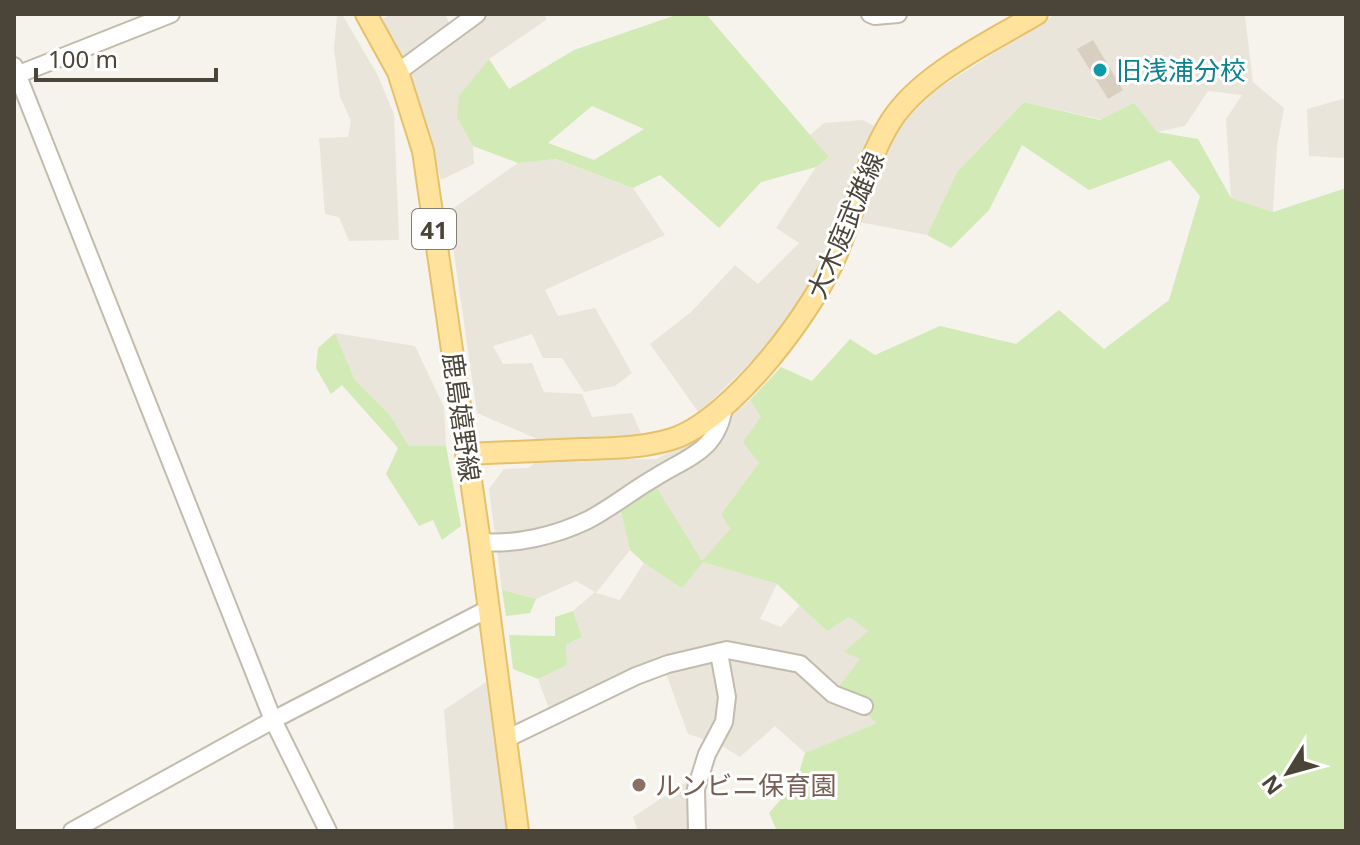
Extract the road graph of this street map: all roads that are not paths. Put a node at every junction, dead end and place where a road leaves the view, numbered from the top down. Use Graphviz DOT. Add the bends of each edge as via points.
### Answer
graph roads {
  1 [pos="171,14"];
  2 [pos="366,14"];
  3 [pos="477,14"];
  4 [pos="870,14"];
  5 [pos="898,14"];
  6 [pos="1037,14"];
  7 [pos="15,72"];
  8 [pos="398,72"];
  9 [pos="724,406"];
  10 [pos="466,454"];
  11 [pos="480,542"];
  12 [pos="488,609"];
  13 [pos="719,653"];
  14 [pos="864,706"];
  15 [pos="273,720"];
  16 [pos="506,739"];
  17 [pos="72,831"];
  18 [pos="328,831"];
  19 [pos="518,831"];
  20 [pos="697,831"];
  1 -- 7 [label="street"];
  2 -- 8 [label="main road, 鹿島嬉野線 / 41"];
  3 -- 8 [label="street"];
  4 -- 5 [label="street"];
  6 -- 9 [label="main road, 大木庭武雄線" via="929,81 900,109 807,311"];
  7 -- 15 [label="street"];
  8 -- 10 [label="main road, 鹿島嬉野線 / 41" via="423,151"];
  9 -- 10 [label="main road, 大木庭武雄線" via="675,438 645,446"];
  9 -- 11 [label="street" via="721,426 702,451 587,520 540,537"];
  10 -- 11 [label="main road, 鹿島嬉野線 / 41"];
  11 -- 12 [label="main road, 鹿島嬉野線 / 41"];
  12 -- 15 [label="street"];
  12 -- 16 [label="main road, 鹿島嬉野線 / 41"];
  13 -- 14 [label="street" via="727,650 800,664 833,694"];
  13 -- 16 [label="street" via="636,676"];
  13 -- 20 [label="street" via="727,697 724,722 696,789"];
  15 -- 17 [label="street"];
  15 -- 18 [label="street"];
  16 -- 19 [label="main road, 鹿島嬉野線 / 41"];
}
